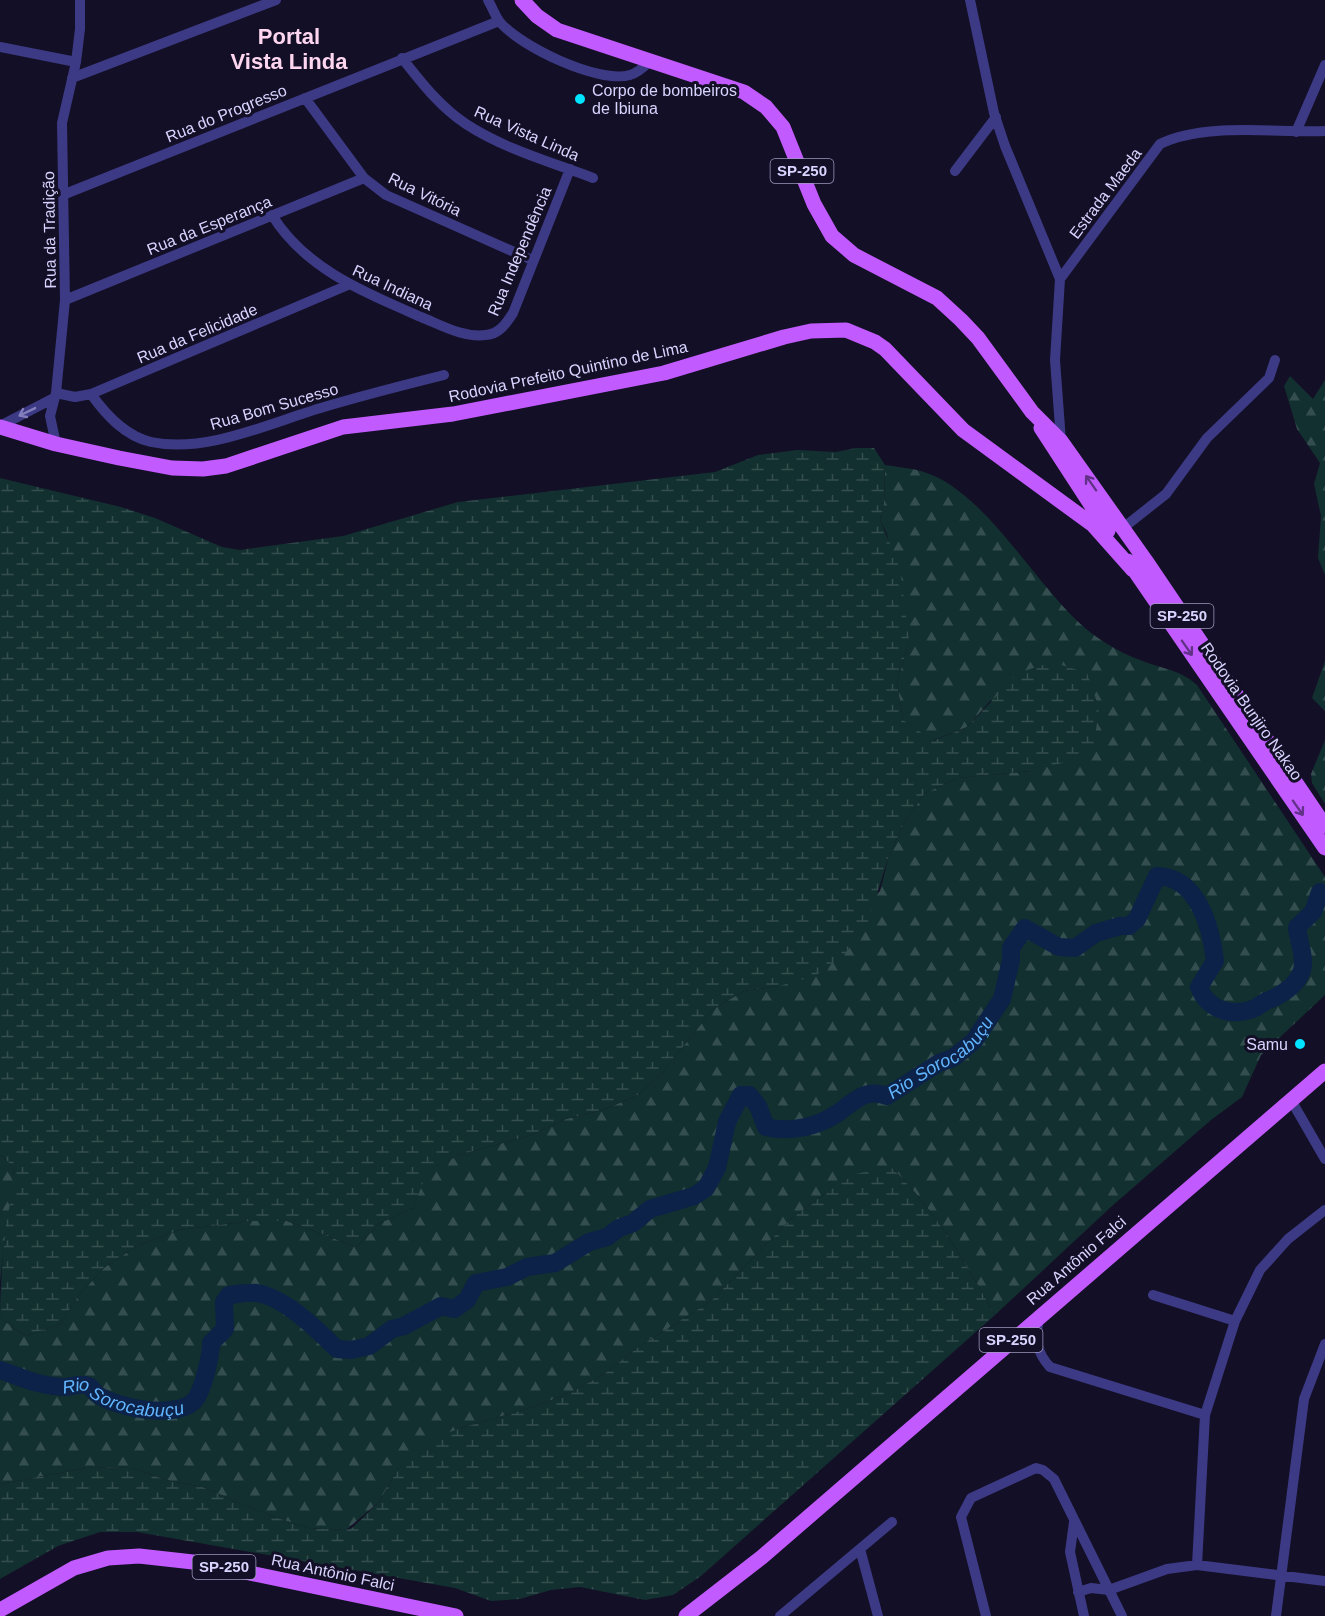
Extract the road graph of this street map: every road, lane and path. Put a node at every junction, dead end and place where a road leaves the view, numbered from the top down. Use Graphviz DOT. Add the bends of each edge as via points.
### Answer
graph roads {
  1 [pos="80,0"];
  2 [pos="276,0"];
  3 [pos="488,0"];
  4 [pos="522,0"];
  5 [pos="970,0"];
  6 [pos="500,21"];
  7 [pos="0,47"];
  8 [pos="402,58"];
  9 [pos="76,62"];
  10 [pos="649,62"];
  11 [pos="1325,65"];
  12 [pos="72,78"];
  13 [pos="305,98"];
  14 [pos="996,117"];
  15 [pos="1325,131"];
  16 [pos="1296,132"];
  17 [pos="570,169"];
  18 [pos="955,171"];
  19 [pos="364,178"];
  20 [pos="593,178"];
  21 [pos="65,194"];
  22 [pos="272,215"];
  23 [pos="532,261"];
  24 [pos="1060,279"];
  25 [pos="348,285"];
  26 [pos="65,300"];
  27 [pos="488,336"];
  28 [pos="1275,360"];
  29 [pos="444,375"];
  30 [pos="91,394"];
  31 [pos="55,396"];
  32 [pos="1032,412"];
  33 [pos="0,426"];
  34 [pos="1061,441"];
  35 [pos="56,444"];
  36 [pos="1048,492"];
  37 [pos="1095,512"];
  38 [pos="1124,528"];
  39 [pos="1133,570"];
  40 [pos="1170,599"];
  41 [pos="1325,826"];
  42 [pos="1325,848"];
  43 [pos="1325,1071"];
  44 [pos="1290,1100"];
  45 [pos="1325,1159"];
  46 [pos="1325,1210"];
  47 [pos="1153,1295"];
  48 [pos="1039,1316"];
  49 [pos="1235,1321"];
  50 [pos="1325,1344"];
  51 [pos="1205,1415"];
  52 [pos="892,1522"];
  53 [pos="1074,1522"];
  54 [pos="860,1549"];
  55 [pos="1197,1565"];
  56 [pos="1282,1575"];
  57 [pos="1325,1581"];
  58 [pos="1109,1590"];
  59 [pos="1078,1592"];
  60 [pos="0,1610"];
  61 [pos="692,1613"];
  62 [pos="456,1616"];
  63 [pos="681,1616"];
  64 [pos="780,1616"];
  65 [pos="878,1616"];
  66 [pos="986,1616"];
  67 [pos="1084,1616"];
  68 [pos="1122,1616"];
  69 [pos="1276,1616"];
  1 -- 9 [label="street, Rua da Tradição"];
  2 -- 12 [label="street"];
  3 -- 6 [label="street"];
  4 -- 10 [label="main road, Rodovia Bunjiro Nakao / SP-250" via="557,30"];
  5 -- 14 [label="street"];
  6 -- 8 [label="street, Rua do Progresso"];
  6 -- 10 [label="street" via="523,40 592,72 630,75"];
  7 -- 9 [label="street"];
  8 -- 13 [label="street, Rua do Progresso"];
  8 -- 17 [label="street, Rua Vista Linda" via="439,102 466,124"];
  9 -- 12 [label="street, Rua da Tradição"];
  10 -- 32 [label="main road, Rodovia Bunjiro Nakao / SP-250" via="744,92 766,106 783,127 814,204 832,236 854,255 937,298 978,338"];
  11 -- 16 [label="street"];
  12 -- 21 [label="street, Rua da Tradição" via="62,123"];
  13 -- 19 [label="street, Rua Vitória"];
  13 -- 21 [label="street, Rua do Progresso"];
  14 -- 18 [label="street"];
  14 -- 24 [label="street"];
  15 -- 16 [label="street, Estrada Maeda"];
  16 -- 24 [label="street, Estrada Maeda" via="1199,134 1175,137 1160,144"];
  17 -- 20 [label="street, Rua Vista Linda"];
  17 -- 23 [label="street, Rua Independência"];
  19 -- 22 [label="street, Rua da Esperança"];
  19 -- 23 [label="street, Rua Vitória" via="386,195"];
  21 -- 26 [label="street, Rua da Tradição"];
  22 -- 25 [label="street, Rua Indiana" via="292,241"];
  22 -- 26 [label="street, Rua da Esperança"];
  23 -- 27 [label="street, Rua Independência" via="513,313 504,327"];
  24 -- 34 [label="street" via="1055,360"];
  25 -- 27 [label="street, Rua Indiana" via="449,329"];
  25 -- 30 [label="street, Rua da Felicidade"];
  26 -- 31 [label="street, Rua da Tradição"];
  28 -- 38 [label="street" via="1269,378 1207,438 1166,494"];
  29 -- 30 [label="street, Rua Bom Sucesso" via="221,439 198,442 151,442 130,434 103,411"];
  30 -- 31 [label="street, Rua da Felicidade"];
  31 -- 33 [label="street, one-way"];
  31 -- 35 [label="street, Rua da Tradição" via="50,416"];
  32 -- 34 [label="main road, Rodovia Bunjiro Nakao / SP-250"];
  32 -- 37 [label="main road, Rodovia Bunjiro Nakao / SP-250"];
  33 -- 35 [label="main road, Rodovia Prefeito Quintino de Lima"];
  38 -- 34 [label="main road, Rodovia Bunjiro Nakao / SP-250, one-way"];
  35 -- 36 [label="main road, Rodovia Prefeito Quintino de Lima" via="172,468 226,466 343,427 453,414 664,373 784,337 834,329 875,342 963,430"];
  36 -- 37 [label="main road"];
  36 -- 39 [label="main road, Rodovia Prefeito Quintino de Lima" via="1093,525"];
  37 -- 39 [label="main road, Rodovia Bunjiro Nakao / SP-250"];
  37 -- 40 [label="main road" via="1130,546"];
  38 -- 40 [label="main road, Rodovia Bunjiro Nakao / SP-250"];
  39 -- 42 [label="main road, Rodovia Bunjiro Nakao / SP-250, one-way"];
  40 -- 41 [label="main road, Rodovia Bunjiro Nakao / SP-250"];
  43 -- 44 [label="main road, Rua Antônio Falci / SP-250"];
  44 -- 45 [label="street"];
  44 -- 48 [label="main road, Rua Antônio Falci / SP-250"];
  46 -- 49 [label="street" via="1288,1239 1260,1270"];
  47 -- 49 [label="street"];
  48 -- 51 [label="street" via="1035,1335 1042,1359 1050,1367"];
  48 -- 61 [label="main road, Rua Antônio Falci / SP-250"];
  49 -- 51 [label="street"];
  50 -- 56 [label="street" via="1304,1399"];
  51 -- 55 [label="street"];
  52 -- 54 [label="street"];
  53 -- 58 [label="street"];
  53 -- 59 [label="street" via="1070,1552"];
  53 -- 66 [label="street" via="1054,1479 1036,1468 971,1498 961,1516"];
  54 -- 64 [label="street"];
  54 -- 65 [label="street"];
  55 -- 56 [label="street"];
  55 -- 58 [label="street" via="1167,1569"];
  56 -- 57 [label="street"];
  56 -- 69 [label="street"];
  58 -- 59 [label="street" via="1091,1588"];
  58 -- 68 [label="street"];
  59 -- 67 [label="street"];
  60 -- 62 [label="main road, Rua Antônio Falci / SP-250" via="75,1568 108,1558 139,1556 202,1563"];
  61 -- 63 [label="main road"];
}
